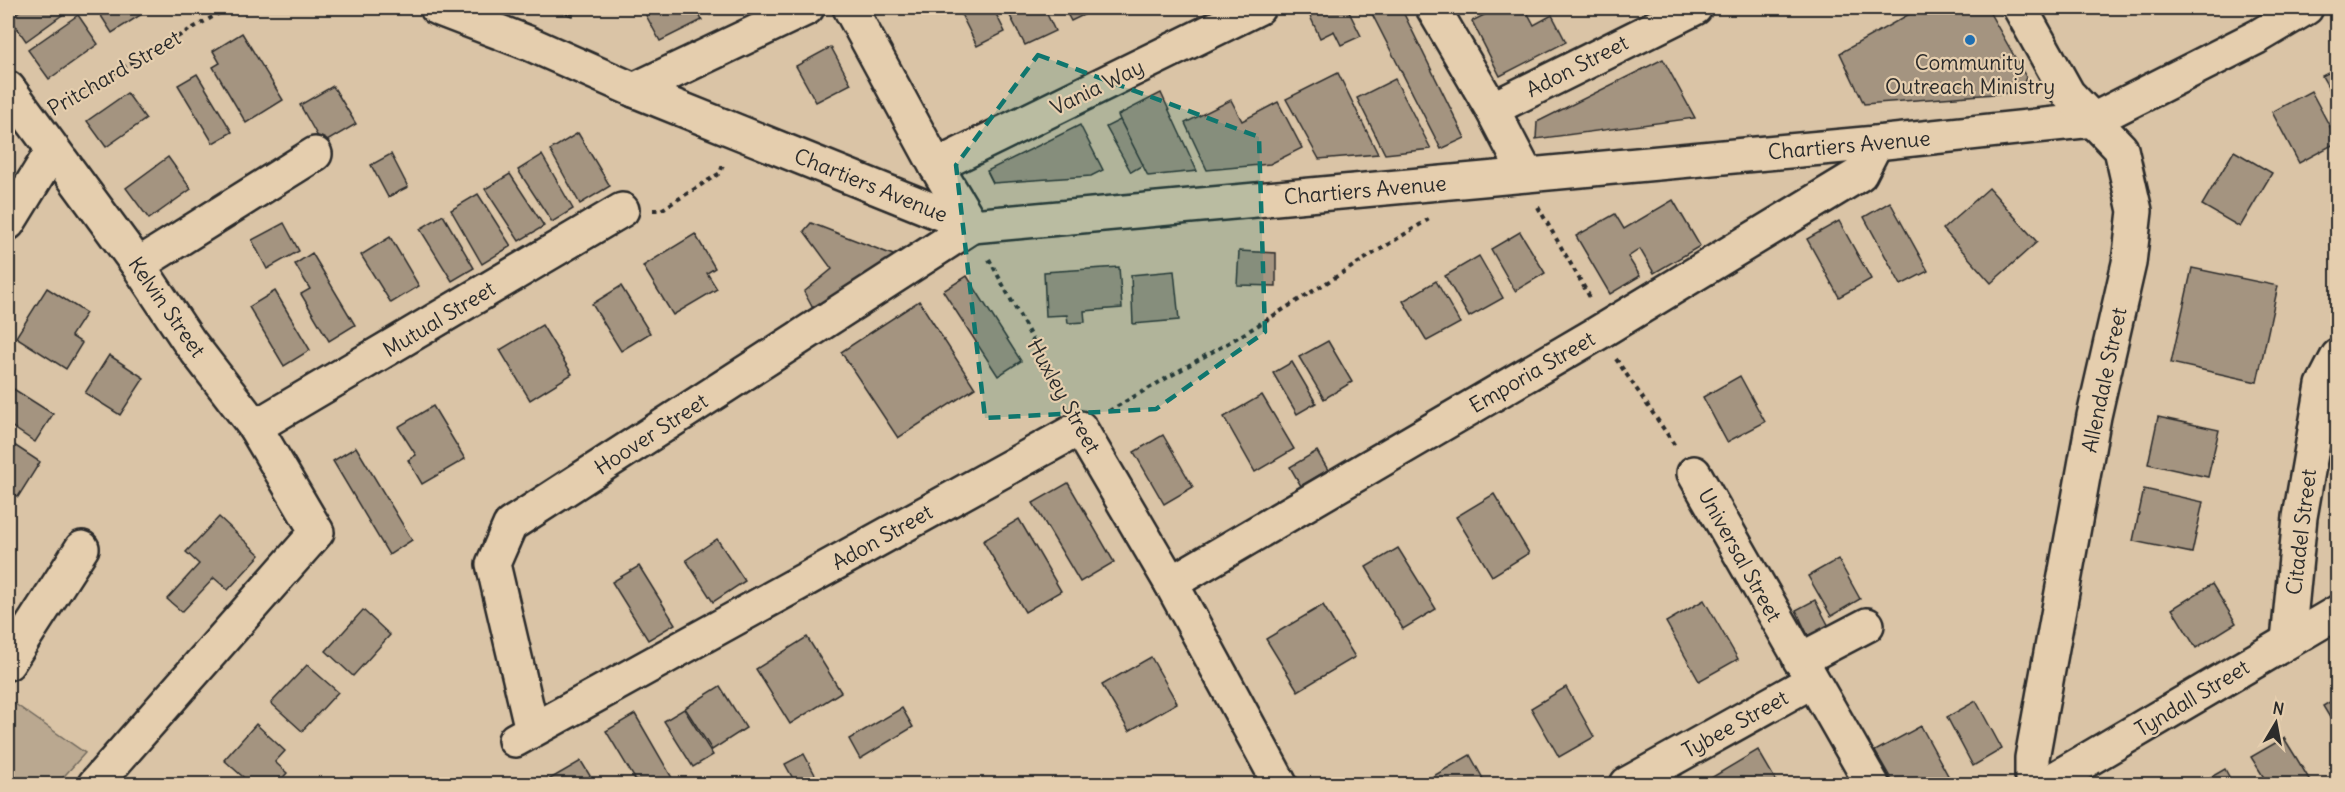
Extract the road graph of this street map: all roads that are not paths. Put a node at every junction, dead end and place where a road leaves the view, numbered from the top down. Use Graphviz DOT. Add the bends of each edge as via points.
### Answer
graph roads {
  1 [pos="437,8"];
  2 [pos="807,8"];
  3 [pos="850,8"];
  4 [pos="1258,8"];
  5 [pos="1433,8"];
  6 [pos="1695,8"];
  7 [pos="2020,8"];
  8 [pos="2306,8"];
  9 [pos="8,88"];
  10 [pos="634,90"];
  11 [pos="1492,109"];
  12 [pos="2093,120"];
  13 [pos="1875,143"];
  14 [pos="53,150"];
  15 [pos="315,154"];
  16 [pos="936,166"];
  17 [pos="1526,174"];
  18 [pos="622,210"];
  19 [pos="8,223"];
  20 [pos="972,226"];
  21 [pos="138,265"];
  22 [pos="2337,356"];
  23 [pos="255,427"];
  24 [pos="1080,428"];
  25 [pos="1694,472"];
  26 [pos="82,548"];
  27 [pos="1171,583"];
  28 [pos="2337,612"];
  29 [pos="1867,625"];
  30 [pos="2288,640"];
  31 [pos="8,663"];
  32 [pos="1806,670"];
  33 [pos="524,735"];
  34 [pos="95,784"];
  35 [pos="1280,784"];
  36 [pos="1627,784"];
  37 [pos="1872,784"];
  38 [pos="2032,784"];
  39 [pos="2046,784"];
  1 -- 10 [label="street, Chartiers Avenue"];
  2 -- 10 [label="street"];
  3 -- 16 [label="street"];
  4 -- 16 [label="street, Vania Way"];
  5 -- 11 [label="street"];
  6 -- 11 [label="street, Adon Street"];
  7 -- 12 [label="street, Allendale Street" via="2068,94"];
  8 -- 12 [label="street, Chartiers Avenue" via="2258,37"];
  9 -- 14 [label="street, Kelvin Street"];
  10 -- 20 [label="street, Chartiers Avenue"];
  11 -- 17 [label="street"];
  12 -- 13 [label="street, Chartiers Avenue"];
  12 -- 38 [label="street, Allendale Street" via="2121,149 2135,211 2129,263 2094,416 2036,735"];
  13 -- 17 [label="street, Chartiers Avenue"];
  13 -- 27 [label="street, Emporia Street" via="1860,174"];
  14 -- 19 [label="street, Pritchard Street"];
  14 -- 21 [label="street, Kelvin Street"];
  15 -- 21 [label="street"];
  16 -- 20 [label="street"];
  17 -- 20 [label="street, Chartiers Avenue"];
  18 -- 23 [label="street, Mutual Street"];
  20 -- 33 [label="street, Hoover Street" via="510,525 493,564"];
  21 -- 23 [label="street, Kelvin Street" via="188,340"];
  22 -- 30 [label="street, Citadel Street" via="2323,385 2300,517"];
  23 -- 34 [label="street, Kelvin Street" via="317,532"];
  24 -- 27 [label="street, Huxley Street"];
  24 -- 33 [label="street, Adon Street"];
  25 -- 32 [label="street, Universal Street"];
  26 -- 31 [label="street"];
  27 -- 35 [label="street, Huxley Street"];
  28 -- 30 [label="street, Tyndall Street"];
  29 -- 32 [label="street, Tybee Street"];
  30 -- 39 [label="street, Tyndall Street"];
  32 -- 36 [label="street, Tybee Street"];
  32 -- 37 [label="street, Universal Street"];
}
